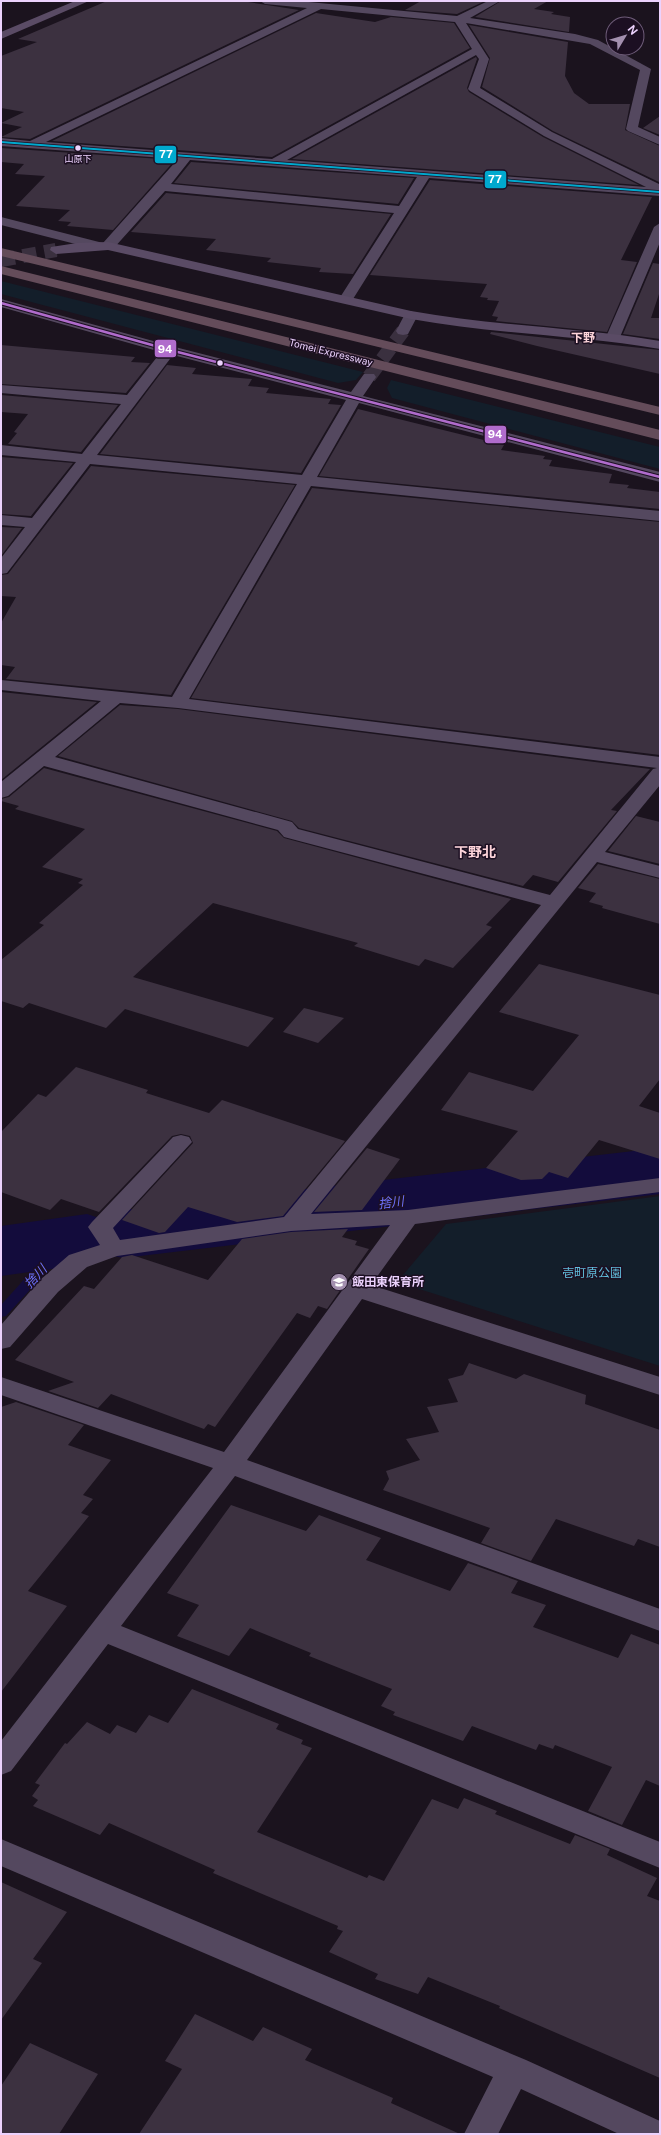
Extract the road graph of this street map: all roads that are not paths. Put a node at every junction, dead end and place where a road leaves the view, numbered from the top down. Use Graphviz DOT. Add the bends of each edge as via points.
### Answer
graph roads {
  1 [pos="84,1"];
  2 [pos="265,1"];
  3 [pos="330,1"];
  4 [pos="495,1"];
  5 [pos="319,6"];
  6 [pos="458,19"];
  7 [pos="1,36"];
  8 [pos="478,50"];
  9 [pos="660,141"];
  10 [pos="1,142"];
  11 [pos="31,144"];
  12 [pos="188,156"];
  13 [pos="273,162"];
  14 [pos="425,174"];
  15 [pos="162,187"];
  16 [pos="660,191"];
  17 [pos="403,210"];
  18 [pos="1,222"];
  19 [pos="660,227"];
  20 [pos="104,246"];
  21 [pos="56,250"];
  22 [pos="1,252"];
  23 [pos="1,270"];
  24 [pos="346,299"];
  25 [pos="1,302"];
  26 [pos="410,315"];
  27 [pos="403,331"];
  28 [pos="613,338"];
  29 [pos="660,345"];
  30 [pos="170,350"];
  31 [pos="370,377"];
  32 [pos="1,389"];
  33 [pos="355,397"];
  34 [pos="131,400"];
  35 [pos="660,411"];
  36 [pos="660,435"];
  37 [pos="1,450"];
  38 [pos="87,458"];
  39 [pos="660,477"];
  40 [pos="307,480"];
  41 [pos="660,516"];
  42 [pos="1,520"];
  43 [pos="36,523"];
  44 [pos="1,569"];
  45 [pos="1,685"];
  46 [pos="116,697"];
  47 [pos="178,703"];
  48 [pos="41,759"];
  49 [pos="660,763"];
  50 [pos="660,773"];
  51 [pos="1,792"];
  52 [pos="593,855"];
  53 [pos="660,872"];
  54 [pos="554,902"];
  55 [pos="181,1142"];
  56 [pos="660,1185"];
  57 [pos="408,1217"];
  58 [pos="291,1223"];
  59 [pos="114,1249"];
  60 [pos="356,1289"];
  61 [pos="1,1341"];
  62 [pos="1,1386"];
  63 [pos="660,1386"];
  64 [pos="230,1464"];
  65 [pos="660,1620"];
  66 [pos="102,1630"];
  67 [pos="1,1763"];
  68 [pos="1,1852"];
  69 [pos="660,1855"];
  70 [pos="514,2070"];
  71 [pos="481,2134"];
  72 [pos="654,2134"];
  1 -- 7 [label="street"];
  2 -- 5 [label="street"];
  3 -- 5 [label="street"];
  4 -- 6 [label="street"];
  5 -- 6 [label="street"];
  5 -- 11 [label="street"];
  6 -- 8 [label="street"];
  6 -- 9 [label="street" via="594,42 646,69 632,129"];
  8 -- 13 [label="street"];
  8 -- 16 [label="street" via="484,59 474,89 548,134"];
  10 -- 11 [label="street"];
  11 -- 12 [label="street"];
  12 -- 13 [label="street"];
  12 -- 15 [label="street"];
  13 -- 14 [label="street"];
  14 -- 16 [label="street"];
  14 -- 17 [label="street"];
  15 -- 17 [label="street"];
  15 -- 20 [label="street"];
  17 -- 24 [label="street"];
  18 -- 20 [label="street"];
  19 -- 28 [label="street"];
  20 -- 21 [label="street"];
  20 -- 24 [label="street"];
  22 -- 35 [label="highway, Tomei Expressway"];
  23 -- 36 [label="highway, Tomei Expressway"];
  24 -- 26 [label="street"];
  25 -- 30 [label="street"];
  26 -- 27 [label="street"];
  26 -- 28 [label="street" via="461,324"];
  28 -- 29 [label="street"];
  30 -- 33 [label="street"];
  30 -- 34 [label="street"];
  31 -- 33 [label="street"];
  32 -- 34 [label="street"];
  33 -- 39 [label="street"];
  33 -- 40 [label="street"];
  34 -- 38 [label="street"];
  37 -- 38 [label="street"];
  38 -- 40 [label="street"];
  38 -- 43 [label="street"];
  40 -- 41 [label="street"];
  40 -- 47 [label="street"];
  42 -- 43 [label="street"];
  43 -- 44 [label="street"];
  45 -- 46 [label="street"];
  46 -- 47 [label="street"];
  46 -- 48 [label="street"];
  47 -- 49 [label="street"];
  48 -- 51 [label="street"];
  48 -- 54 [label="street" via="285,826 291,833"];
  50 -- 52 [label="street"];
  52 -- 53 [label="street"];
  52 -- 54 [label="street"];
  54 -- 58 [label="street"];
  55 -- 59 [label="street" via="100,1227"];
  56 -- 57 [label="street"];
  57 -- 58 [label="street"];
  57 -- 60 [label="street"];
  58 -- 59 [label="street"];
  59 -- 61 [label="street" via="78,1261 49,1286"];
  60 -- 63 [label="street"];
  60 -- 64 [label="street"];
  62 -- 64 [label="street"];
  64 -- 65 [label="street"];
  64 -- 66 [label="street"];
  66 -- 67 [label="street"];
  66 -- 69 [label="street"];
  68 -- 70 [label="street"];
  70 -- 71 [label="street"];
  70 -- 72 [label="street"];
}
